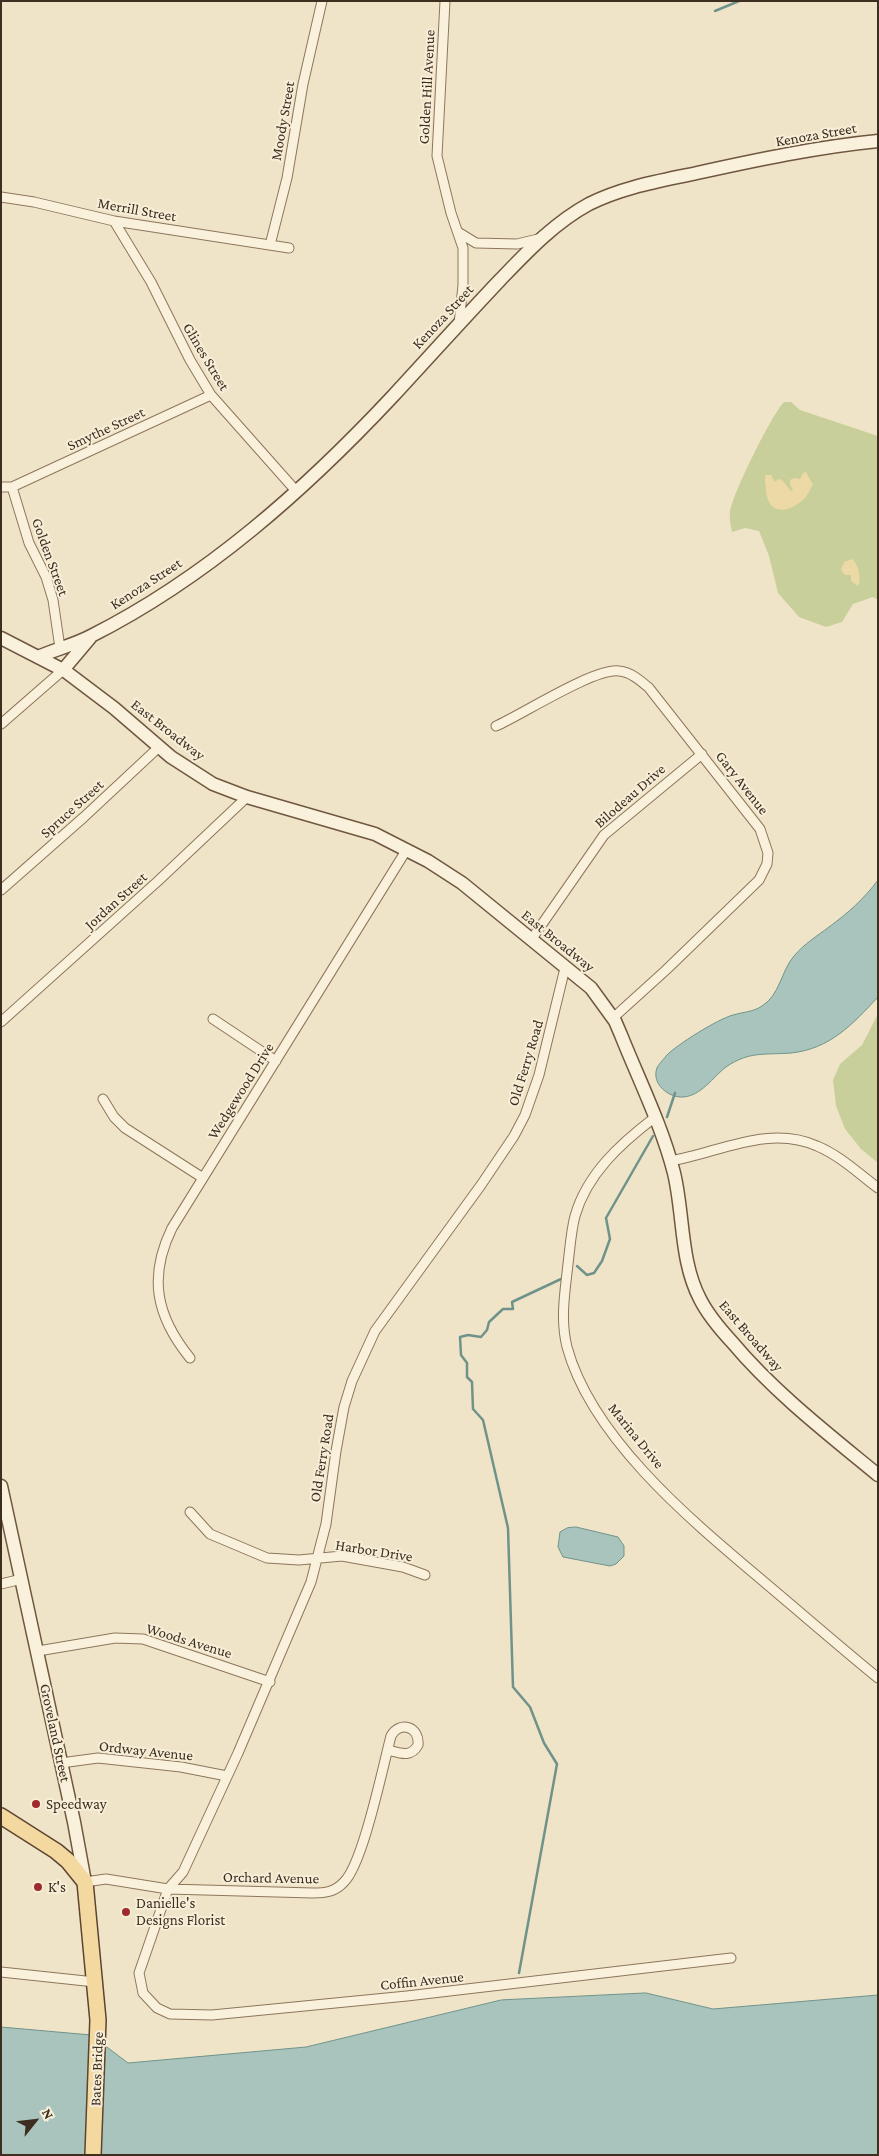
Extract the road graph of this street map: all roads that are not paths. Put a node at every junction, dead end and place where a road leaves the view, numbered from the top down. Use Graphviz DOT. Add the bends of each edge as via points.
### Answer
graph roads {
  1 [pos="322,1"];
  2 [pos="445,1"];
  3 [pos="878,141"];
  4 [pos="1,197"];
  5 [pos="114,221"];
  6 [pos="457,232"];
  7 [pos="543,238"];
  8 [pos="270,245"];
  9 [pos="289,248"];
  10 [pos="459,324"];
  11 [pos="212,395"];
  12 [pos="1,487"];
  13 [pos="12,487"];
  14 [pos="297,492"];
  15 [pos="91,636"];
  16 [pos="1,638"];
  17 [pos="60,648"];
  18 [pos="38,656"];
  19 [pos="63,670"];
  20 [pos="1,724"];
  21 [pos="496,726"];
  22 [pos="159,747"];
  23 [pos="702,754"];
  24 [pos="247,797"];
  25 [pos="407,849"];
  26 [pos="1,890"];
  27 [pos="531,940"];
  28 [pos="565,968"];
  29 [pos="613,1018"];
  30 [pos="213,1019"];
  31 [pos="1,1022"];
  32 [pos="276,1061"];
  33 [pos="103,1099"];
  34 [pos="654,1118"];
  35 [pos="670,1161"];
  36 [pos="203,1178"];
  37 [pos="878,1188"];
  38 [pos="190,1358"];
  39 [pos="878,1475"];
  40 [pos="1,1486"];
  41 [pos="190,1512"];
  42 [pos="318,1558"];
  43 [pos="425,1575"];
  44 [pos="22,1579"];
  45 [pos="1,1584"];
  46 [pos="38,1651"];
  47 [pos="878,1678"];
  48 [pos="270,1682"];
  49 [pos="388,1750"];
  50 [pos="61,1763"];
  51 [pos="227,1776"];
  52 [pos="1,1816"];
  53 [pos="85,1882"];
  54 [pos="168,1889"];
  55 [pos="731,1958"];
  56 [pos="1,1972"];
  57 [pos="139,1973"];
  58 [pos="95,1982"];
  59 [pos="93,2155"];
  1 -- 8 [label="street, Moody Street" via="303,84 287,178"];
  2 -- 6 [label="street, Golden Hill Avenue" via="437,156"];
  3 -- 7 [label="street, Kenoza Street" via="721,168 624,190 583,208"];
  4 -- 5 [label="street, Merrill Street"];
  5 -- 8 [label="street, Merrill Street"];
  5 -- 11 [label="street, Glines Street"];
  6 -- 7 [label="street" via="476,243 517,244"];
  6 -- 10 [label="street, Golden Hill Avenue" via="464,257"];
  7 -- 10 [label="street, Kenoza Street"];
  8 -- 9 [label="street, Merrill Street"];
  10 -- 14 [label="street, Kenoza Street"];
  11 -- 13 [label="street, Smythe Street"];
  11 -- 14 [label="street, Glines Street"];
  12 -- 13 [label="street"];
  13 -- 17 [label="street, Golden Street" via="29,543 46,577"];
  14 -- 15 [label="street, Kenoza Street" via="177,586"];
  15 -- 17 [label="street, Kenoza Street"];
  15 -- 19 [label="street, Kenoza Street"];
  16 -- 18 [label="street, East Broadway"];
  17 -- 18 [label="street, Kenoza Street"];
  18 -- 19 [label="street, East Broadway"];
  19 -- 20 [label="street"];
  19 -- 22 [label="street, East Broadway"];
  21 -- 23 [label="street, Gary Avenue" via="583,681 605,672 618,671 632,675 649,688"];
  22 -- 24 [label="street, East Broadway" via="213,784"];
  22 -- 26 [label="street, Spruce Street"];
  23 -- 27 [label="street, Bilodeau Drive" via="604,835"];
  23 -- 29 [label="street, Gary Avenue" via="760,829 768,853 767,864 759,880 735,904"];
  24 -- 25 [label="street, East Broadway" via="376,834"];
  24 -- 31 [label="street, Jordan Street"];
  25 -- 27 [label="street, East Broadway" via="462,883"];
  25 -- 32 [label="street, Wedgewood Drive"];
  27 -- 28 [label="street, East Broadway"];
  28 -- 29 [label="street, East Broadway" via="591,988"];
  28 -- 42 [label="street, Old Ferry Road" via="539,1075 525,1115 514,1136 375,1332 352,1381 344,1407"];
  29 -- 34 [label="street, East Broadway"];
  30 -- 32 [label="street"];
  32 -- 36 [label="street, Wedgewood Drive"];
  33 -- 36 [label="street" via="125,1128"];
  34 -- 35 [label="street, East Broadway"];
  34 -- 47 [label="street, Marina Drive" via="611,1155 590,1181 580,1200 572,1227 563,1318 571,1360 606,1426 670,1498 717,1542"];
  35 -- 37 [label="street" via="761,1139 793,1138 831,1153"];
  35 -- 39 [label="street, East Broadway" via="689,1269 704,1306 744,1357 780,1392"];
  36 -- 38 [label="street, Wedgewood Drive" via="172,1228 159,1271 161,1310 173,1335"];
  40 -- 44 [label="street, Groveland Street"];
  41 -- 42 [label="street, Harbor Drive" via="210,1534 267,1558"];
  42 -- 43 [label="street, Harbor Drive" via="342,1556 402,1567"];
  42 -- 48 [label="street, Old Ferry Road"];
  44 -- 45 [label="street"];
  44 -- 46 [label="street, Groveland Street"];
  46 -- 48 [label="street, Woods Avenue" via="105,1639 143,1639"];
  46 -- 50 [label="street, Groveland Street"];
  48 -- 51 [label="street, Old Ferry Road"];
  49 -- 54 [label="street, Orchard Avenue" via="360,1852 348,1878 335,1890 278,1893"];
  50 -- 51 [label="street, Ordway Avenue" via="98,1758"];
  50 -- 53 [label="street, Groveland Street"];
  51 -- 54 [label="street, Old Ferry Road" via="183,1872"];
  52 -- 53 [label="main road" via="56,1851"];
  53 -- 54 [label="street, Orchard Avenue" via="106,1879"];
  53 -- 58 [label="main road, Groveland Street"];
  54 -- 57 [label="street, Old Ferry Road"];
  55 -- 57 [label="street, Coffin Avenue" via="212,2015 170,2014 157,2008 143,1993"];
  56 -- 58 [label="street"];
  58 -- 59 [label="main road, Bates Bridge" via="98,2020"];
}
